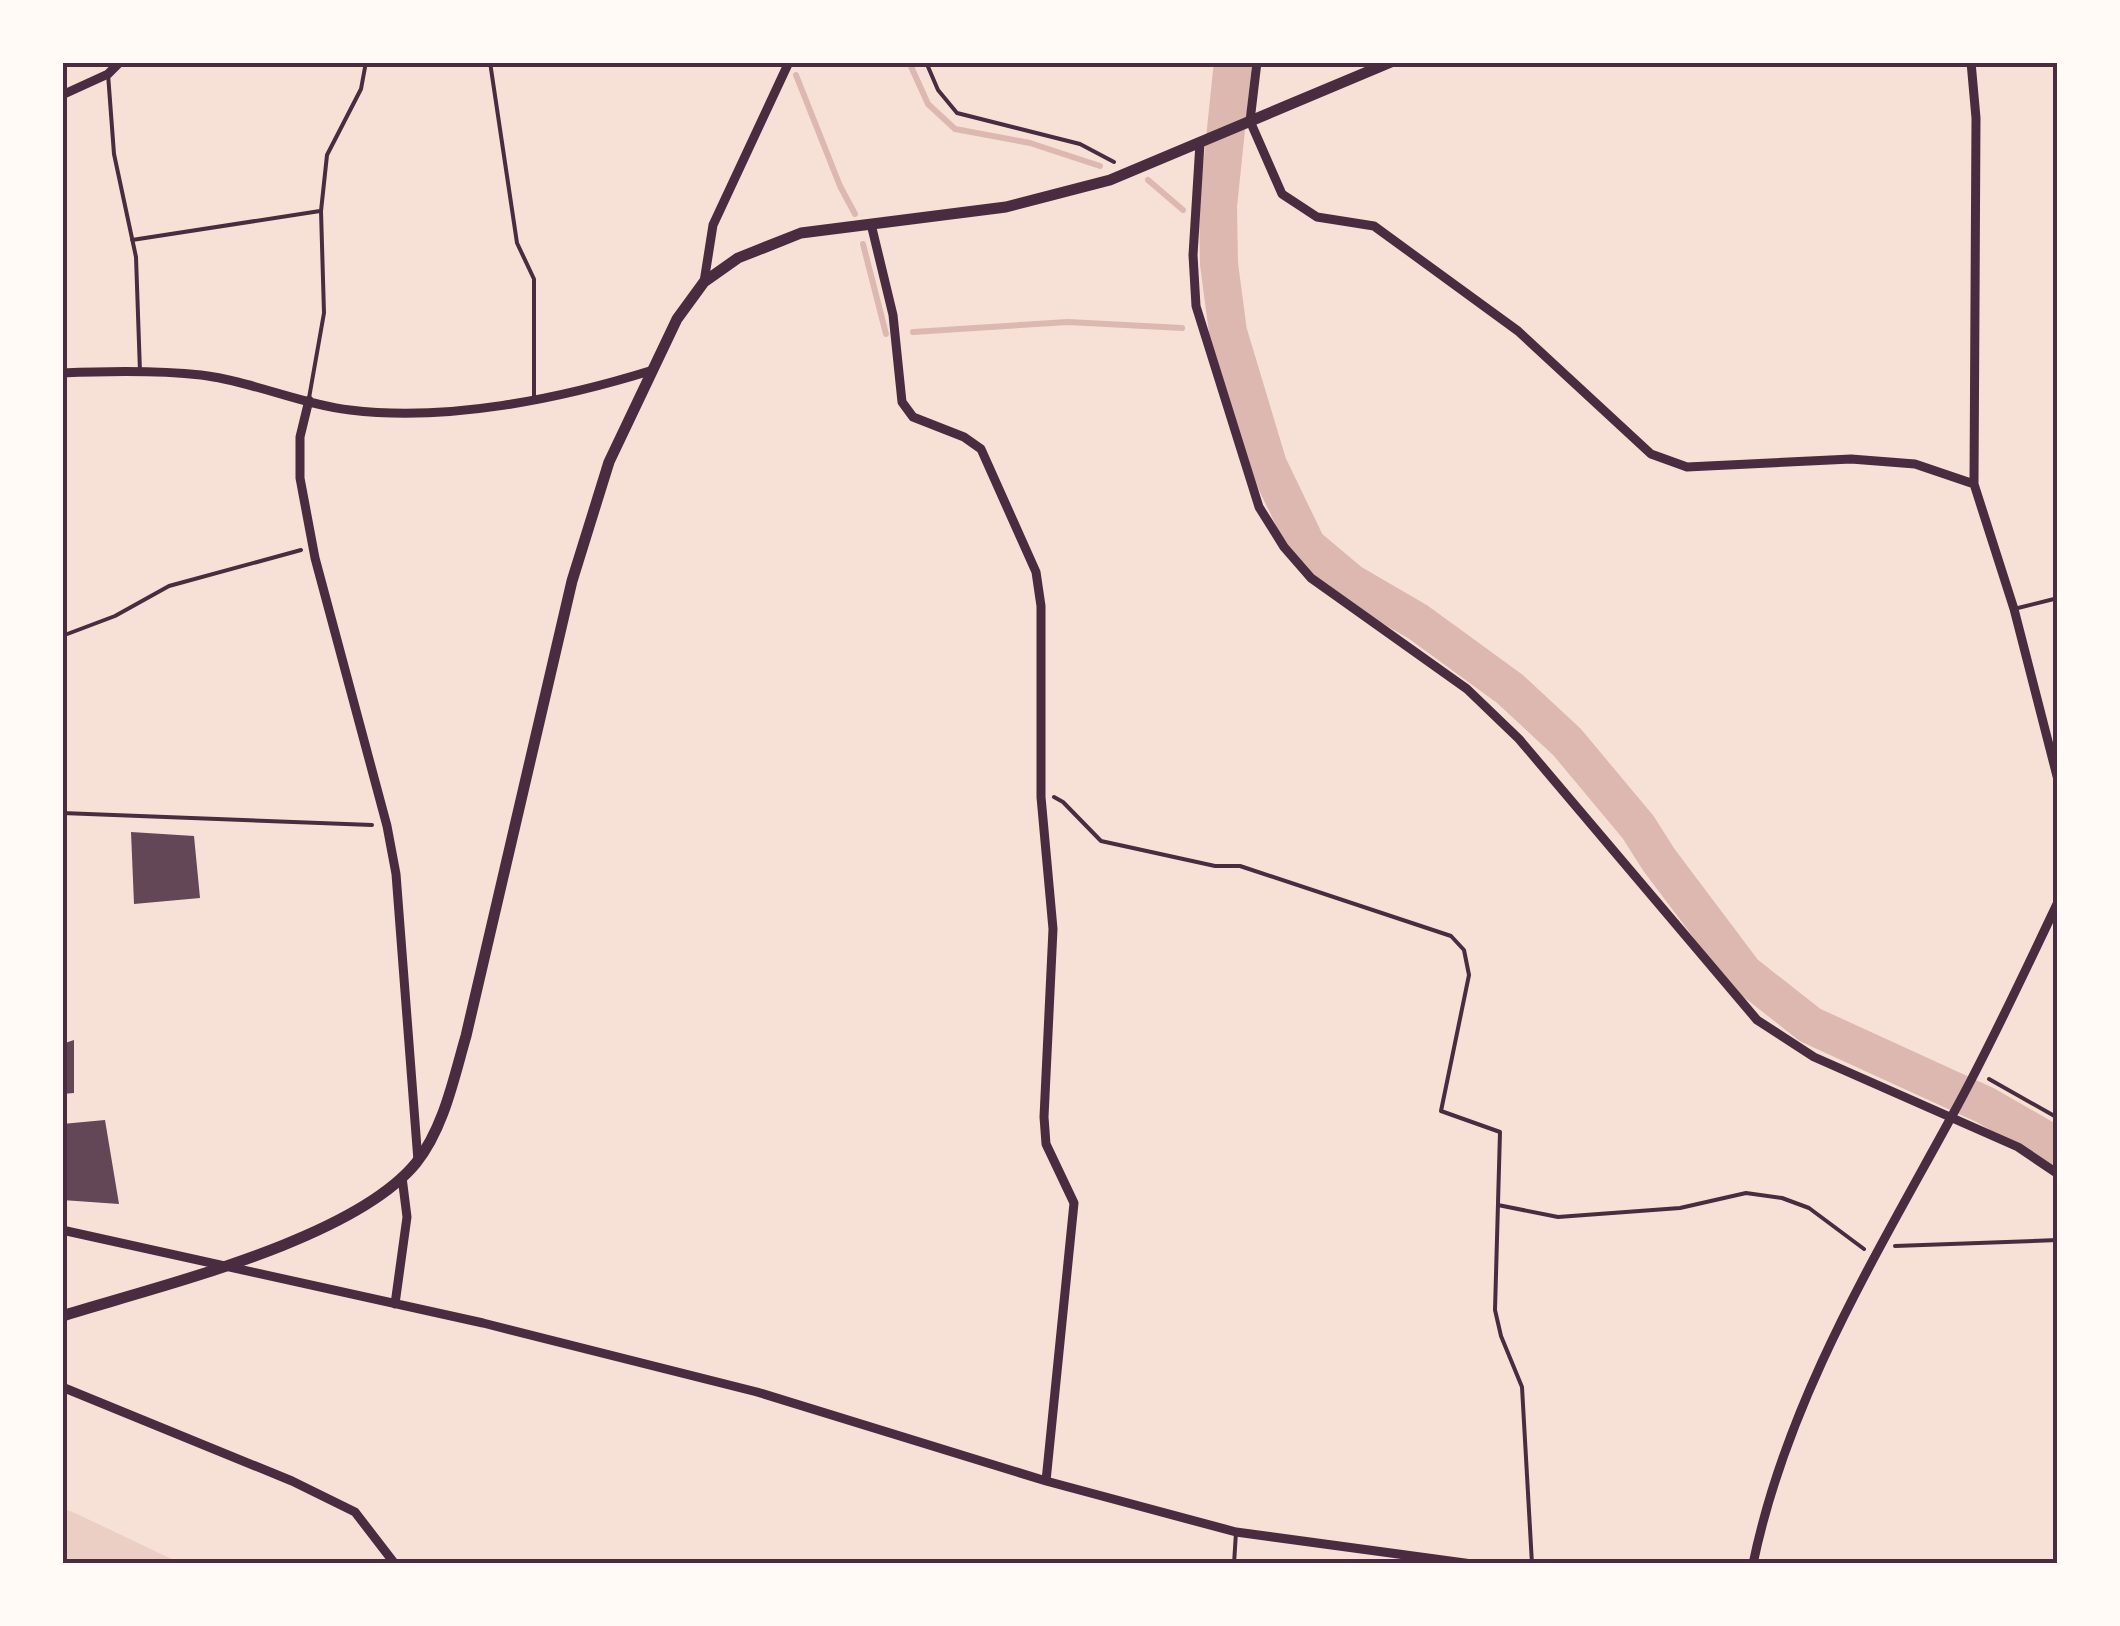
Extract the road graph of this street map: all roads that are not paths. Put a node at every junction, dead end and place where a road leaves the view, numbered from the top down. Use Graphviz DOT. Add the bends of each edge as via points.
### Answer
graph roads {
  1 [pos="120,62"];
  2 [pos="366,62"];
  3 [pos="490,62"];
  4 [pos="790,62"];
  5 [pos="1257,62"];
  6 [pos="1391,62"];
  7 [pos="1971,62"];
  8 [pos="108,74"];
  9 [pos="62,95"];
  10 [pos="1246,123"];
  11 [pos="1203,141"];
  12 [pos="321,211"];
  13 [pos="870,224"];
  14 [pos="132,240"];
  15 [pos="704,282"];
  16 [pos="652,370"];
  17 [pos="62,373"];
  18 [pos="140,374"];
  19 [pos="534,399"];
  20 [pos="309,400"];
  21 [pos="1974,484"];
  22 [pos="2058,598"];
  23 [pos="2014,609"];
  24 [pos="2058,780"];
  25 [pos="2058,902"];
  26 [pos="1952,1116"];
  27 [pos="418,1161"];
  28 [pos="2058,1174"];
  29 [pos="402,1177"];
  30 [pos="62,1230"];
  31 [pos="221,1267"];
  32 [pos="395,1304"];
  33 [pos="62,1316"];
  34 [pos="62,1387"];
  35 [pos="1046,1481"];
  36 [pos="1236,1532"];
  37 [pos="1423,1561"];
  38 [pos="395,1564"];
  39 [pos="1234,1564"];
  40 [pos="1472,1564"];
  41 [pos="1753,1564"];
  1 -- 8 [label="street"];
  2 -- 12 [label="lane" via="361,89 328,156"];
  3 -- 19 [label="lane" via="517,243 534,279"];
  4 -- 15 [label="street" via="713,225"];
  5 -- 10 [label="street"];
  6 -- 10 [label="street"];
  7 -- 21 [label="street"];
  8 -- 9 [label="street"];
  8 -- 14 [label="lane" via="114,154"];
  10 -- 11 [label="street"];
  10 -- 21 [label="street" via="1282,194 1317,217 1374,226 1518,332 1652,454 1687,468 1850,460 1915,464"];
  11 -- 13 [label="street" via="1110,180 1006,207"];
  11 -- 26 [label="street" via="1193,254 1196,306 1259,507 1284,548 1311,578 1467,690 1519,739 1757,1020 1814,1058"];
  12 -- 14 [label="lane"];
  12 -- 20 [label="lane" via="324,313"];
  13 -- 15 [label="street" via="801,233 738,258"];
  13 -- 35 [label="street" via="893,315 902,402 914,417 980,449 1036,572 1041,606 1041,790 1053,930 1044,1116 1046,1144 1074,1203"];
  14 -- 18 [label="lane"];
  15 -- 16 [label="street"];
  16 -- 19 [label="street"];
  16 -- 27 [label="street" via="608,462 590,518 466,1036 446,1107"];
  17 -- 18 [label="street"];
  18 -- 20 [label="street" via="201,375"];
  19 -- 20 [label="street" via="380,412"];
  20 -- 27 [label="street" via="300,478 396,874"];
  21 -- 23 [label="street"];
  22 -- 23 [label="lane"];
  23 -- 24 [label="street"];
  25 -- 26 [label="street"];
  26 -- 28 [label="street"];
  26 -- 41 [label="street" via="1829,1342 1794,1422"];
  27 -- 29 [label="street"];
  29 -- 31 [label="street" via="342,1220"];
  29 -- 32 [label="street" via="407,1217"];
  30 -- 31 [label="street"];
  31 -- 32 [label="street"];
  31 -- 33 [label="street"];
  32 -- 35 [label="street" via="757,1392"];
  34 -- 38 [label="street" via="355,1512"];
  35 -- 36 [label="street"];
  36 -- 37 [label="street"];
  36 -- 39 [label="lane"];
  37 -- 40 [label="street"];
}
